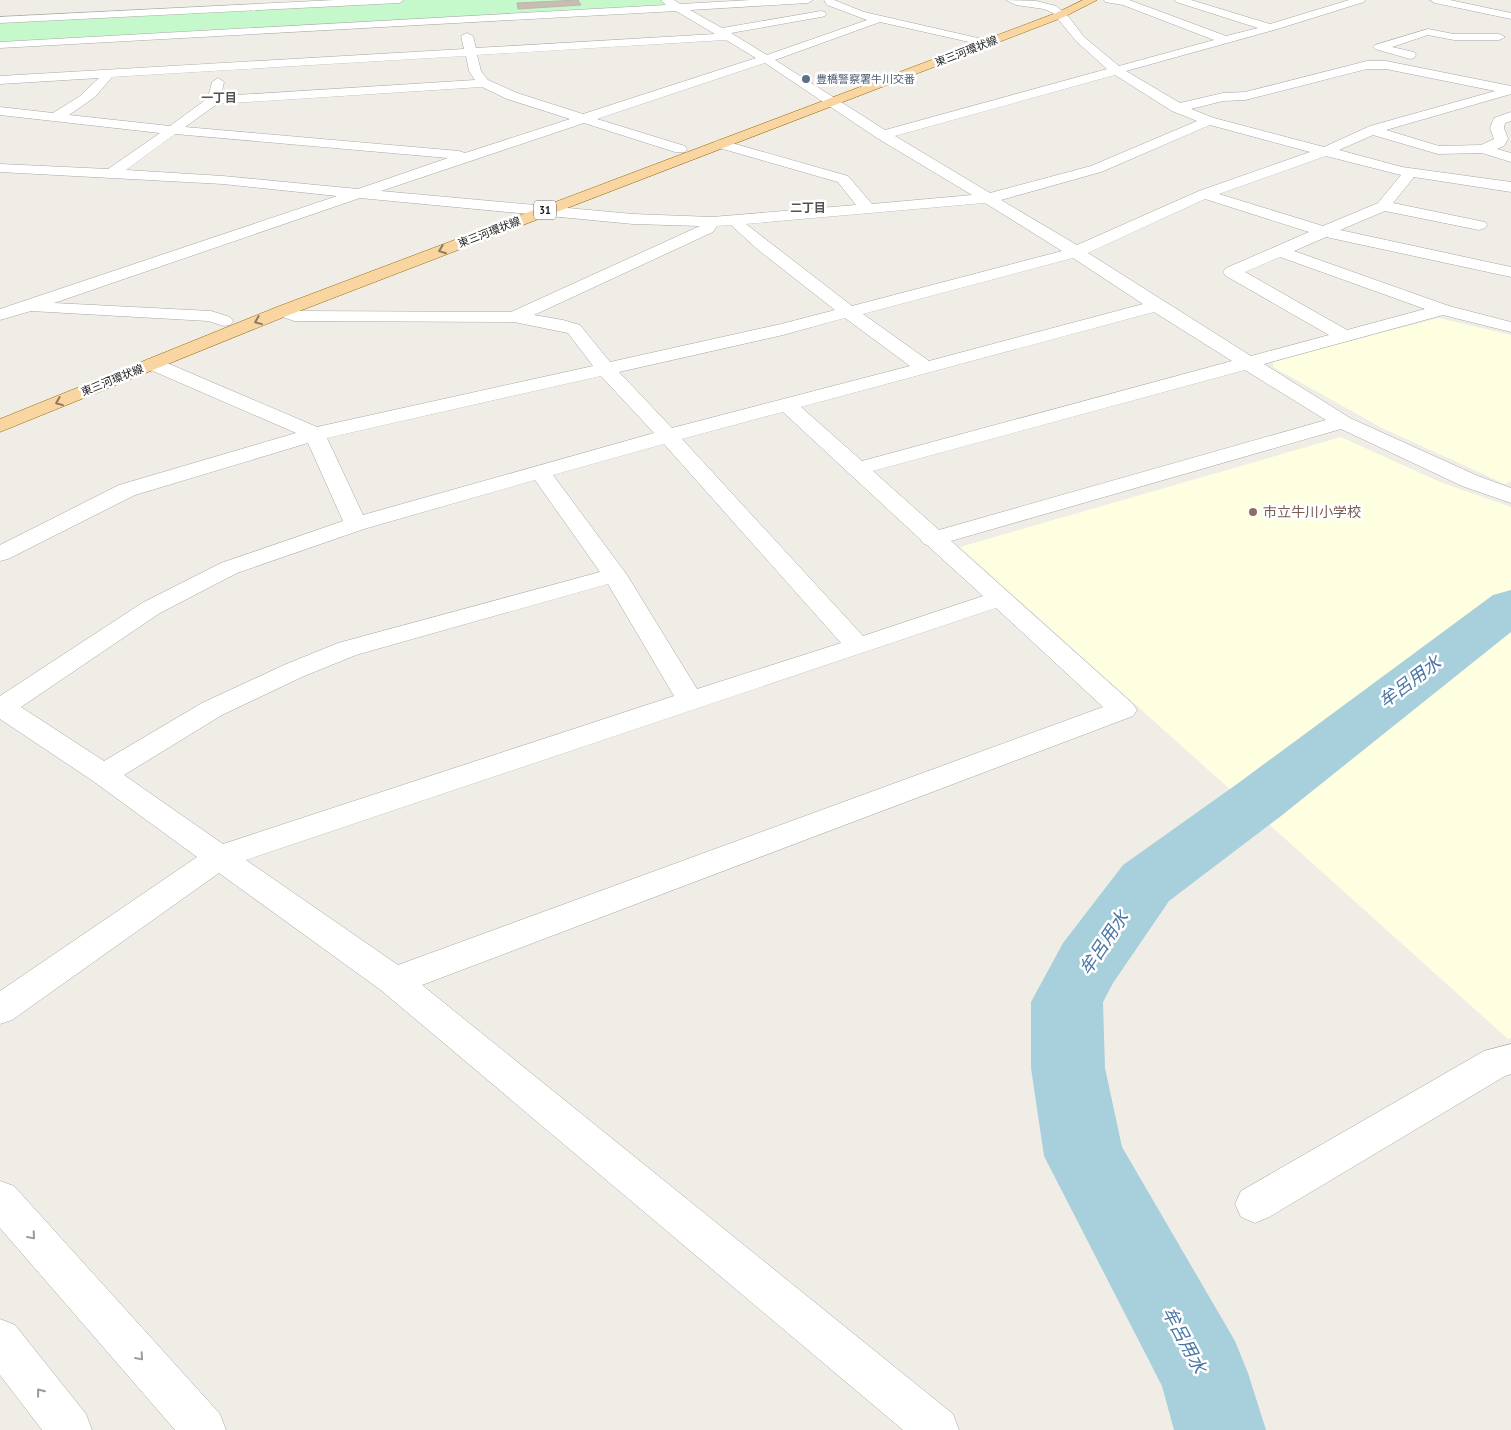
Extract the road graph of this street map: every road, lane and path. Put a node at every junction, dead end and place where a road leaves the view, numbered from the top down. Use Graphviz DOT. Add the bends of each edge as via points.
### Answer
graph roads {
  1 [pos="399,0"];
  2 [pos="742,0"];
  3 [pos="808,0"];
  4 [pos="829,0"];
  5 [pos="1011,0"];
  6 [pos="1072,0"];
  7 [pos="1092,0"];
  8 [pos="1109,0"];
  9 [pos="1180,0"];
  10 [pos="1360,0"];
  11 [pos="1435,0"];
  12 [pos="245,4"];
  13 [pos="671,4"];
  14 [pos="43,6"];
  15 [pos="846,10"];
  16 [pos="1057,12"];
  17 [pos="1511,16"];
  18 [pos="32,19"];
  19 [pos="879,19"];
  20 [pos="0,20"];
  21 [pos="464,20"];
  22 [pos="1511,24"];
  23 [pos="1270,28"];
  24 [pos="234,32"];
  25 [pos="723,35"];
  26 [pos="1505,38"];
  27 [pos="1226,40"];
  28 [pos="981,41"];
  29 [pos="16,44"];
  30 [pos="0,45"];
  31 [pos="470,52"];
  32 [pos="5,58"];
  33 [pos="766,59"];
  34 [pos="1426,59"];
  35 [pos="222,67"];
  36 [pos="1118,70"];
  37 [pos="1473,70"];
  38 [pos="108,74"];
  39 [pos="0,80"];
  40 [pos="484,83"];
  41 [pos="1510,86"];
  42 [pos="825,99"];
  43 [pos="214,100"];
  44 [pos="1177,108"];
  45 [pos="0,111"];
  46 [pos="1511,116"];
  47 [pos="55,117"];
  48 [pos="581,119"];
  49 [pos="1209,121"];
  50 [pos="1497,128"];
  51 [pos="172,130"];
  52 [pos="1372,130"];
  53 [pos="1511,131"];
  54 [pos="882,135"];
  55 [pos="721,144"];
  56 [pos="680,149"];
  57 [pos="1483,149"];
  58 [pos="1328,150"];
  59 [pos="469,156"];
  60 [pos="1511,158"];
  61 [pos="0,168"];
  62 [pos="1411,172"];
  63 [pos="113,173"];
  64 [pos="1511,187"];
  65 [pos="363,193"];
  66 [pos="1204,194"];
  67 [pos="989,198"];
  68 [pos="1383,206"];
  69 [pos="518,209"];
  70 [pos="868,210"];
  71 [pos="543,211"];
  72 [pos="736,221"];
  73 [pos="712,222"];
  74 [pos="1479,225"];
  75 [pos="1326,232"];
  76 [pos="1076,252"];
  77 [pos="1281,252"];
  78 [pos="1511,272"];
  79 [pos="0,304"];
  80 [pos="22,306"];
  81 [pos="1157,306"];
  82 [pos="1443,310"];
  83 [pos="283,311"];
  84 [pos="849,313"];
  85 [pos="0,315"];
  86 [pos="514,317"];
  87 [pos="224,321"];
  88 [pos="1511,327"];
  89 [pos="1343,336"];
  90 [pos="1247,362"];
  91 [pos="153,364"];
  92 [pos="926,368"];
  93 [pos="606,369"];
  94 [pos="99,370"];
  95 [pos="787,405"];
  96 [pos="1343,422"];
  97 [pos="0,426"];
  98 [pos="315,434"];
  99 [pos="668,436"];
  100 [pos="857,469"];
  101 [pos="540,472"];
  102 [pos="1511,496"];
  103 [pos="356,524"];
  104 [pos="932,539"];
  105 [pos="0,554"];
  106 [pos="615,575"];
  107 [pos="999,599"];
  108 [pos="858,646"];
  109 [pos="690,700"];
  110 [pos="1,707"];
  111 [pos="103,774"];
  112 [pos="219,857"];
  113 [pos="394,981"];
  114 [pos="0,1010"];
  115 [pos="1511,1059"];
  116 [pos="0,1199"];
  117 [pos="1255,1204"];
  118 [pos="0,1340"];
  119 [pos="70,1430"];
  120 [pos="204,1430"];
  121 [pos="938,1430"];
  1 -- 12 [label="street"];
  2 -- 13 [label="street"];
  3 -- 13 [label="street"];
  4 -- 15 [label="street"];
  5 -- 16 [label="street"];
  6 -- 16 [label="main road, 東三河環状線 / 31"];
  7 -- 16 [label="main road, 東三河環状線 / 31"];
  8 -- 27 [label="street" via="1125,2"];
  9 -- 23 [label="street"];
  10 -- 23 [label="street"];
  11 -- 17 [label="street"];
  12 -- 18 [label="street"];
  12 -- 24 [label="street"];
  13 -- 21 [label="street"];
  13 -- 25 [label="street"];
  14 -- 18 [label="street"];
  15 -- 19 [label="street"];
  15 -- 25 [label="street"];
  16 -- 28 [label="main road, 東三河環状線 / 31"];
  16 -- 36 [label="street" via="1080,38"];
  18 -- 20 [label="street"];
  19 -- 28 [label="street"];
  19 -- 33 [label="street"];
  21 -- 24 [label="street"];
  21 -- 31 [label="street"];
  22 -- 26 [label="street" via="1493,36"];
  23 -- 27 [label="street"];
  24 -- 29 [label="street"];
  24 -- 35 [label="street"];
  25 -- 31 [label="street"];
  25 -- 33 [label="street"];
  26 -- 34 [label="street" via="1454,37 1428,32 1379,47"];
  27 -- 36 [label="street"];
  28 -- 42 [label="main road, 東三河環状線 / 31"];
  29 -- 30 [label="street"];
  29 -- 32 [label="street"];
  31 -- 35 [label="street"];
  31 -- 40 [label="street" via="475,71"];
  33 -- 42 [label="street"];
  33 -- 48 [label="street"];
  35 -- 38 [label="street"];
  35 -- 43 [label="street"];
  36 -- 44 [label="street"];
  36 -- 54 [label="street"];
  37 -- 41 [label="street"];
  38 -- 39 [label="street"];
  38 -- 47 [label="street" via="86,100"];
  40 -- 43 [label="street"];
  40 -- 48 [label="street"];
  41 -- 44 [label="street" via="1386,65 1367,66 1245,96"];
  41 -- 52 [label="street"];
  42 -- 54 [label="street"];
  42 -- 55 [label="main road, 東三河環状線 / 31"];
  42 -- 56 [label="main road, 東三河環状線 / 31"];
  43 -- 51 [label="street"];
  44 -- 49 [label="street"];
  45 -- 47 [label="street"];
  46 -- 50 [label="street" via="1499,121"];
  47 -- 51 [label="street"];
  48 -- 56 [label="street"];
  48 -- 59 [label="street"];
  49 -- 58 [label="street"];
  49 -- 67 [label="street" via="1096,169"];
  50 -- 53 [label="street"];
  50 -- 57 [label="street" via="1501,139"];
  51 -- 59 [label="street"];
  51 -- 63 [label="street"];
  52 -- 57 [label="street" via="1438,150"];
  52 -- 58 [label="street"];
  54 -- 67 [label="street"];
  55 -- 70 [label="street" via="843,180"];
  55 -- 71 [label="main road, 東三河環状線 / 31"];
  56 -- 69 [label="main road, 東三河環状線 / 31"];
  57 -- 60 [label="street"];
  58 -- 62 [label="street"];
  58 -- 66 [label="street"];
  59 -- 65 [label="street"];
  61 -- 63 [label="street"];
  62 -- 64 [label="street"];
  62 -- 68 [label="street"];
  63 -- 65 [label="street"];
  65 -- 69 [label="street"];
  65 -- 80 [label="street"];
  66 -- 75 [label="street"];
  66 -- 76 [label="street"];
  67 -- 70 [label="street"];
  67 -- 76 [label="street"];
  68 -- 74 [label="street"];
  68 -- 75 [label="street"];
  69 -- 71 [label="street"];
  69 -- 87 [label="main road, 東三河環状線 / 31"];
  70 -- 72 [label="street"];
  71 -- 73 [label="street"];
  71 -- 83 [label="main road, 東三河環状線 / 31, one-way"];
  72 -- 73 [label="street"];
  72 -- 84 [label="street" via="777,258"];
  73 -- 86 [label="street" via="707,229"];
  75 -- 77 [label="street"];
  75 -- 78 [label="street"];
  76 -- 81 [label="street"];
  76 -- 84 [label="street"];
  77 -- 82 [label="street"];
  77 -- 89 [label="street" via="1232,272"];
  79 -- 80 [label="street"];
  80 -- 85 [label="street"];
  80 -- 87 [label="street" via="211,316"];
  81 -- 90 [label="street"];
  81 -- 92 [label="street"];
  82 -- 88 [label="street"];
  82 -- 89 [label="street"];
  83 -- 86 [label="street" via="294,316"];
  83 -- 91 [label="main road, 東三河環状線 / 31, one-way"];
  84 -- 92 [label="street"];
  84 -- 93 [label="street"];
  86 -- 93 [label="street" via="574,329"];
  87 -- 94 [label="main road, 東三河環状線 / 31"];
  89 -- 90 [label="street"];
  90 -- 96 [label="street"];
  90 -- 100 [label="street"];
  91 -- 97 [label="main road, 東三河環状線 / 31, one-way"];
  91 -- 98 [label="street"];
  92 -- 95 [label="street"];
  93 -- 98 [label="street"];
  93 -- 99 [label="street"];
  95 -- 99 [label="street"];
  95 -- 100 [label="street"];
  96 -- 102 [label="street" via="1470,481"];
  96 -- 104 [label="street"];
  98 -- 103 [label="street"];
  98 -- 105 [label="street" via="127,490"];
  99 -- 101 [label="street"];
  99 -- 108 [label="street"];
  100 -- 104 [label="street"];
  101 -- 103 [label="street"];
  101 -- 106 [label="street"];
  103 -- 110 [label="street" via="228,568 151,608"];
  104 -- 107 [label="street"];
  106 -- 109 [label="street"];
  106 -- 111 [label="street" via="347,649 212,709"];
  107 -- 108 [label="street"];
  107 -- 113 [label="street" via="1122,710"];
  108 -- 109 [label="street"];
  109 -- 112 [label="street"];
  110 -- 111 [label="street"];
  111 -- 112 [label="street"];
  112 -- 113 [label="street"];
  112 -- 114 [label="street"];
  113 -- 121 [label="street"];
  115 -- 117 [label="street" via="1497,1062"];
  116 -- 120 [label="street, one-way"];
  119 -- 118 [label="street, one-way"];
}
